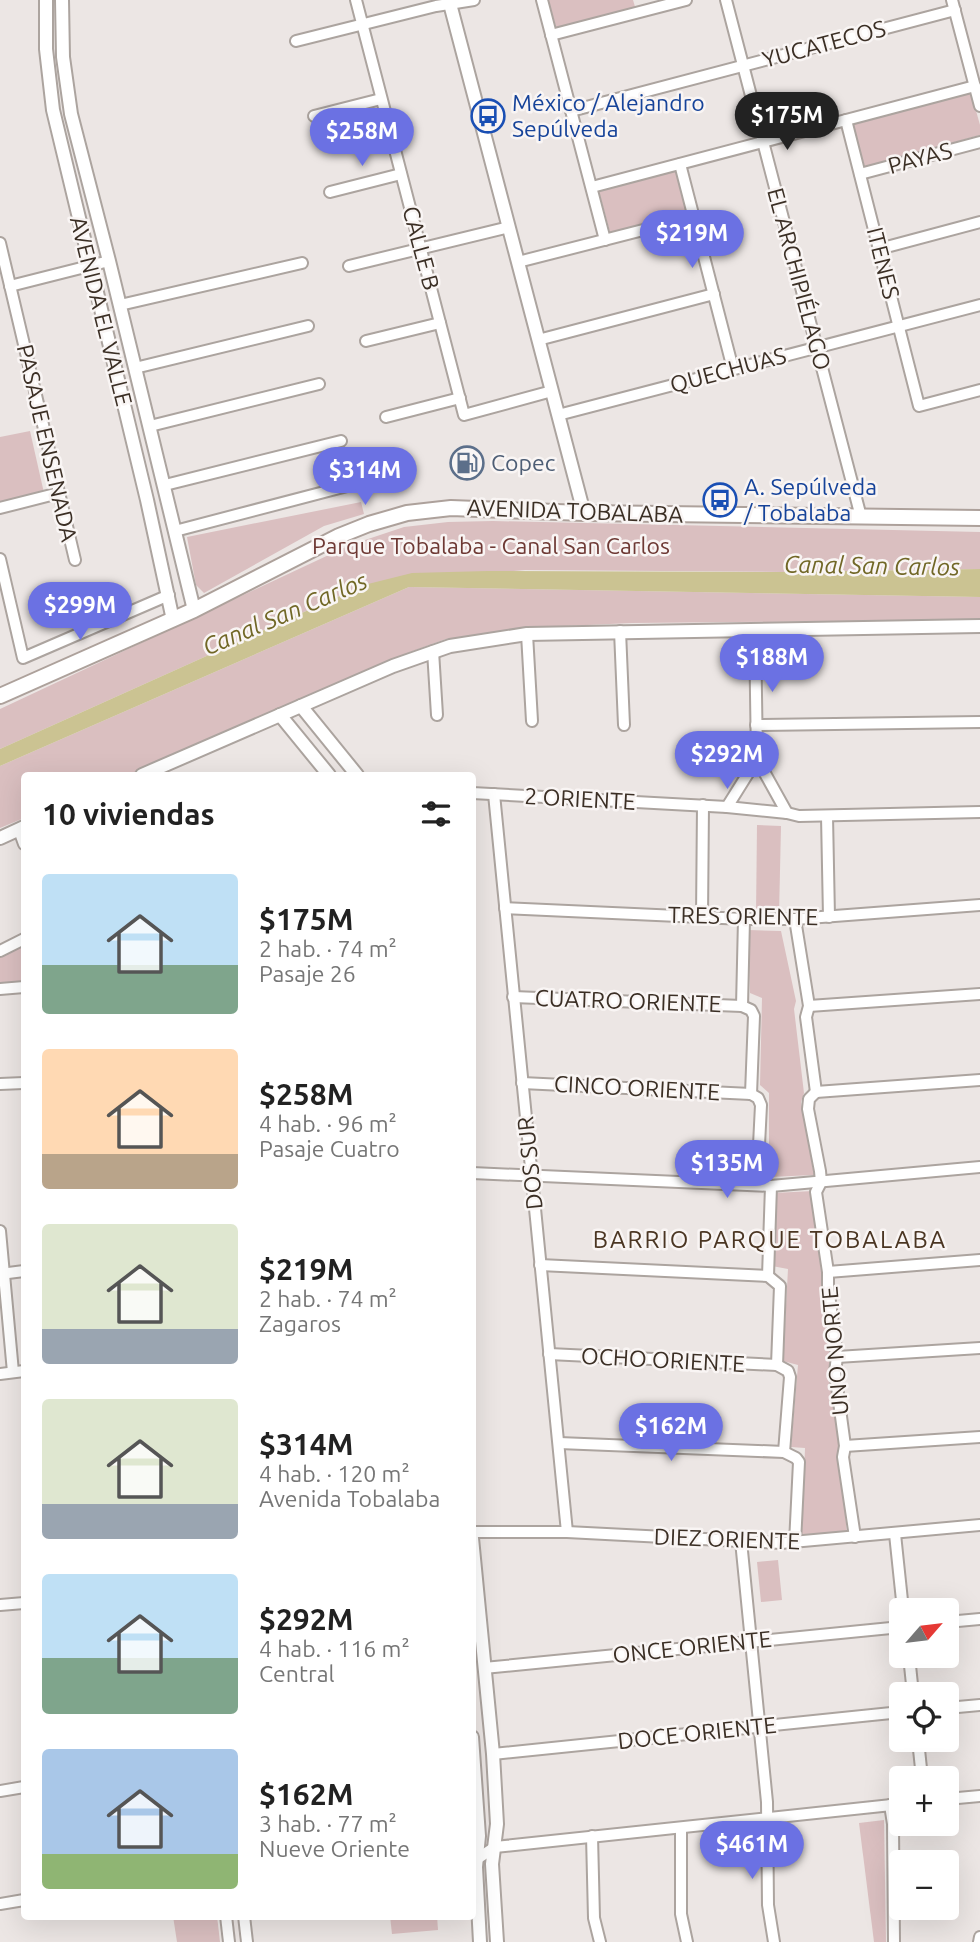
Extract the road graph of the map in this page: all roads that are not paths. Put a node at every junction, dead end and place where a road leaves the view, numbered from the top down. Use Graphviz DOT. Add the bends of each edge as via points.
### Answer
graph roads {
  1 [pos="46,0"];
  2 [pos="62,0"];
  3 [pos="356,0"];
  4 [pos="474,0"];
  5 [pos="542,0"];
  6 [pos="637,0"];
  7 [pos="686,0"];
  8 [pos="726,0"];
  9 [pos="450,2"];
  10 [pos="954,5"];
  11 [pos="640,12"];
  12 [pos="362,24"];
  13 [pos="551,35"];
  14 [pos="296,41"];
  15 [pos="743,66"];
  16 [pos="975,86"];
  17 [pos="382,99"];
  18 [pos="980,106"];
  19 [pos="571,111"];
  20 [pos="314,116"];
  21 [pos="846,120"];
  22 [pos="763,142"];
  23 [pos="980,142"];
  24 [pos="680,164"];
  25 [pos="401,174"];
  26 [pos="860,174"];
  27 [pos="592,187"];
  28 [pos="330,192"];
  29 [pos="694,217"];
  30 [pos="980,222"];
  31 [pos="509,227"];
  32 [pos="605,240"];
  33 [pos="0,243"];
  34 [pos="421,248"];
  35 [pos="879,249"];
  36 [pos="109,261"];
  37 [pos="302,262"];
  38 [pos="518,262"];
  39 [pos="90,266"];
  40 [pos="349,266"];
  41 [pos="10,286"];
  42 [pos="714,294"];
  43 [pos="980,304"];
  44 [pos="120,305"];
  45 [pos="440,323"];
  46 [pos="899,326"];
  47 [pos="308,327"];
  48 [pos="538,340"];
  49 [pos="366,341"];
  50 [pos="817,347"];
  51 [pos="135,368"];
  52 [pos="733,369"];
  53 [pos="319,384"];
  54 [pos="980,390"];
  55 [pos="552,391"];
  56 [pos="460,398"];
  57 [pos="558,415"];
  58 [pos="386,417"];
  59 [pos="150,426"];
  60 [pos="341,441"];
  61 [pos="165,485"];
  62 [pos="351,485"];
  63 [pos="59,493"];
  64 [pos="147,500"];
  65 [pos="0,508"];
  66 [pos="171,512"];
  67 [pos="584,513"];
  68 [pos="861,517"];
  69 [pos="980,518"];
  70 [pos="175,531"];
  71 [pos="0,559"];
  72 [pos="75,560"];
  73 [pos="169,595"];
  74 [pos="194,610"];
  75 [pos="173,620"];
  76 [pos="980,626"];
  77 [pos="755,630"];
  78 [pos="620,631"];
  79 [pos="527,634"];
  80 [pos="433,651"];
  81 [pos="0,696"];
  82 [pos="302,706"];
  83 [pos="280,715"];
  84 [pos="437,715"];
  85 [pos="532,721"];
  86 [pos="980,722"];
  87 [pos="624,724"];
  88 [pos="757,724"];
  89 [pos="757,759"];
  90 [pos="149,772"];
  91 [pos="326,772"];
  92 [pos="355,772"];
  93 [pos="476,793"];
  94 [pos="494,794"];
  95 [pos="703,805"];
  96 [pos="727,807"];
  97 [pos="980,812"];
  98 [pos="787,813"];
  99 [pos="827,816"];
  100 [pos="21,828"];
  101 [pos="0,838"];
  102 [pos="980,905"];
  103 [pos="505,908"];
  104 [pos="702,917"];
  105 [pos="829,917"];
  106 [pos="744,919"];
  107 [pos="795,919"];
  108 [pos="21,940"];
  109 [pos="0,951"];
  110 [pos="21,986"];
  111 [pos="0,989"];
  112 [pos="980,994"];
  113 [pos="513,996"];
  114 [pos="742,1006"];
  115 [pos="809,1006"];
  116 [pos="980,1080"];
  117 [pos="21,1083"];
  118 [pos="522,1083"];
  119 [pos="0,1084"];
  120 [pos="816,1092"];
  121 [pos="751,1094"];
  122 [pos="980,1167"];
  123 [pos="476,1173"];
  124 [pos="531,1175"];
  125 [pos="821,1182"];
  126 [pos="757,1185"];
  127 [pos="772,1186"];
  128 [pos="0,1231"];
  129 [pos="980,1260"];
  130 [pos="540,1265"];
  131 [pos="21,1271"];
  132 [pos="828,1272"];
  133 [pos="2,1274"];
  134 [pos="768,1276"];
  135 [pos="980,1348"];
  136 [pos="550,1354"];
  137 [pos="837,1357"];
  138 [pos="778,1365"];
  139 [pos="19,1372"];
  140 [pos="0,1374"];
  141 [pos="980,1437"];
  142 [pos="559,1443"];
  143 [pos="845,1446"];
  144 [pos="785,1452"];
  145 [pos="980,1525"];
  146 [pos="476,1532"];
  147 [pos="568,1532"];
  148 [pos="895,1534"];
  149 [pos="855,1537"];
  150 [pos="741,1541"];
  151 [pos="794,1543"];
  152 [pos="476,1581"];
  153 [pos="902,1598"];
  154 [pos="21,1603"];
  155 [pos="0,1605"];
  156 [pos="980,1619"];
  157 [pos="959,1621"];
  158 [pos="889,1628"];
  159 [pos="751,1641"];
  160 [pos="484,1668"];
  161 [pos="980,1705"];
  162 [pos="959,1707"];
  163 [pos="889,1713"];
  164 [pos="760,1726"];
  165 [pos="493,1754"];
  166 [pos="21,1788"];
  167 [pos="0,1791"];
  168 [pos="959,1799"];
  169 [pos="980,1800"];
  170 [pos="889,1805"];
  171 [pos="767,1816"];
  172 [pos="681,1828"];
  173 [pos="476,1836"];
  174 [pos="592,1836"];
  175 [pos="893,1836"];
  176 [pos="495,1847"];
  177 [pos="476,1858"];
  178 [pos="476,1876"];
  179 [pos="21,1900"];
  180 [pos="0,1904"];
  181 [pos="226,1920"];
  182 [pos="244,1920"];
  183 [pos="229,1942"];
  184 [pos="247,1942"];
  185 [pos="480,1942"];
  186 [pos="497,1942"];
  187 [pos="600,1942"];
  188 [pos="687,1942"];
  189 [pos="774,1942"];
  190 [pos="894,1942"];
  1 -- 39 [label="street, AVENIDA EL VALLE" via="53,110"];
  2 -- 36 [label="street, AVENIDA EL VALLE" via="71,114"];
  3 -- 12 [label="street, CALLE B"];
  4 -- 9 [label="street"];
  5 -- 13 [label="street"];
  6 -- 11 [label="street"];
  7 -- 11 [label="street"];
  8 -- 15 [label="street, EL ARCHIPIÉLAGO"];
  9 -- 12 [label="street"];
  9 -- 31 [label="street"];
  10 -- 15 [label="street, YUCATECOS"];
  10 -- 16 [label="street"];
  11 -- 13 [label="street"];
  12 -- 14 [label="street"];
  12 -- 17 [label="street, CALLE B"];
  13 -- 19 [label="street"];
  15 -- 19 [label="street, YUCATECOS"];
  15 -- 22 [label="street, EL ARCHIPIÉLAGO"];
  16 -- 18 [label="street"];
  16 -- 21 [label="street"];
  17 -- 20 [label="street"];
  17 -- 25 [label="street, CALLE B"];
  19 -- 27 [label="street"];
  21 -- 22 [label="street"];
  21 -- 26 [label="street, ITENES"];
  22 -- 24 [label="street"];
  22 -- 50 [label="street, EL ARCHIPIÉLAGO"];
  23 -- 26 [label="street, PAYAS"];
  24 -- 27 [label="street"];
  24 -- 29 [label="street"];
  25 -- 28 [label="street"];
  25 -- 34 [label="street, CALLE B"];
  26 -- 35 [label="street, ITENES"];
  27 -- 32 [label="street"];
  29 -- 32 [label="street"];
  29 -- 42 [label="street"];
  30 -- 35 [label="street"];
  31 -- 34 [label="street"];
  31 -- 38 [label="street"];
  32 -- 38 [label="street"];
  33 -- 41 [label="street, PASAJE ENSENADA"];
  34 -- 40 [label="street"];
  34 -- 45 [label="street, CALLE B"];
  35 -- 46 [label="street, ITENES"];
  36 -- 39 [label="street"];
  36 -- 44 [label="street, AVENIDA EL VALLE"];
  37 -- 44 [label="street"];
  38 -- 48 [label="street"];
  39 -- 41 [label="street"];
  39 -- 64 [label="street, AVENIDA EL VALLE"];
  41 -- 63 [label="street, PASAJE ENSENADA"];
  42 -- 48 [label="street"];
  42 -- 52 [label="street"];
  43 -- 46 [label="street, QUECHUAS"];
  44 -- 51 [label="street, AVENIDA EL VALLE"];
  45 -- 49 [label="street"];
  45 -- 56 [label="street, CALLE B"];
  46 -- 50 [label="street, QUECHUAS"];
  46 -- 54 [label="street, ITENES" via="919,406"];
  47 -- 51 [label="street"];
  48 -- 55 [label="street"];
  50 -- 52 [label="street, QUECHUAS"];
  50 -- 68 [label="street, EL ARCHIPIÉLAGO"];
  51 -- 59 [label="street, AVENIDA EL VALLE"];
  52 -- 57 [label="street, QUECHUAS"];
  53 -- 59 [label="street"];
  55 -- 56 [label="street, CALLE B" via="464,415"];
  55 -- 57 [label="street"];
  56 -- 58 [label="street"];
  57 -- 67 [label="street"];
  59 -- 61 [label="street, AVENIDA EL VALLE"];
  60 -- 61 [label="street"];
  61 -- 66 [label="street, AVENIDA EL VALLE"];
  62 -- 70 [label="street"];
  63 -- 65 [label="street"];
  63 -- 72 [label="street, PASAJE ENSENADA"];
  64 -- 66 [label="street" via="158,513"];
  64 -- 73 [label="street, AVENIDA EL VALLE"];
  66 -- 70 [label="street, AVENIDA EL VALLE"];
  67 -- 68 [label="main road, AVENIDA TOBALABA"];
  67 -- 74 [label="main road, AVENIDA TOBALABA" via="451,508 388,518 338,536"];
  68 -- 69 [label="main road, AVENIDA TOBALABA"];
  70 -- 74 [label="street, AVENIDA EL VALLE"];
  71 -- 73 [label="street" via="23,658"];
  73 -- 75 [label="street, AVENIDA EL VALLE"];
  74 -- 75 [label="main road, AVENIDA TOBALABA"];
  75 -- 81 [label="main road, AVENIDA TOBALABA"];
  76 -- 77 [label="street"];
  77 -- 78 [label="street"];
  77 -- 88 [label="street"];
  78 -- 79 [label="street"];
  78 -- 87 [label="street"];
  79 -- 80 [label="street"];
  79 -- 85 [label="street"];
  80 -- 82 [label="street"];
  80 -- 84 [label="street"];
  82 -- 83 [label="street"];
  82 -- 92 [label="street"];
  83 -- 90 [label="street"];
  83 -- 91 [label="street"];
  86 -- 88 [label="street"];
  88 -- 89 [label="street"];
  89 -- 96 [label="street"];
  89 -- 98 [label="street"];
  93 -- 94 [label="street, 2 ORIENTE"];
  94 -- 95 [label="street, 2 ORIENTE"];
  94 -- 103 [label="street, DOS SUR"];
  95 -- 96 [label="street, 2 ORIENTE"];
  95 -- 104 [label="street"];
  96 -- 98 [label="street, 2 ORIENTE"];
  97 -- 99 [label="street, 2 ORIENTE"];
  98 -- 99 [label="street, 2 ORIENTE"];
  99 -- 105 [label="street"];
  100 -- 101 [label="street"];
  102 -- 105 [label="street, TRES ORIENTE"];
  103 -- 104 [label="street, TRES ORIENTE"];
  103 -- 113 [label="street, DOS SUR"];
  104 -- 106 [label="street, TRES ORIENTE"];
  105 -- 107 [label="street, TRES ORIENTE"];
  106 -- 107 [label="street, TRES ORIENTE"];
  106 -- 114 [label="street"];
  107 -- 115 [label="street, UNO NORTE"];
  108 -- 109 [label="street"];
  110 -- 111 [label="street"];
  112 -- 115 [label="street"];
  113 -- 114 [label="street, CUATRO ORIENTE"];
  113 -- 118 [label="street, DOS SUR"];
  114 -- 121 [label="street" via="754,1016"];
  115 -- 120 [label="street, UNO NORTE" via="806,1017"];
  116 -- 120 [label="street"];
  117 -- 119 [label="street"];
  118 -- 121 [label="street, CINCO ORIENTE"];
  118 -- 124 [label="street, DOS SUR"];
  120 -- 125 [label="street, UNO NORTE" via="808,1109"];
  121 -- 126 [label="street" via="761,1105"];
  122 -- 125 [label="street"];
  123 -- 124 [label="street"];
  124 -- 126 [label="street"];
  124 -- 130 [label="street, DOS SUR"];
  125 -- 127 [label="street"];
  125 -- 132 [label="street, UNO NORTE" via="817,1192"];
  126 -- 127 [label="street"];
  127 -- 134 [label="street"];
  128 -- 133 [label="street"];
  129 -- 132 [label="street"];
  130 -- 134 [label="street"];
  130 -- 136 [label="street, DOS SUR"];
  131 -- 133 [label="street"];
  132 -- 137 [label="street, UNO NORTE"];
  133 -- 139 [label="street"];
  134 -- 138 [label="street" via="780,1286"];
  135 -- 137 [label="street"];
  136 -- 138 [label="street, OCHO ORIENTE"];
  136 -- 142 [label="street, DOS SUR"];
  137 -- 143 [label="street, UNO NORTE"];
  138 -- 144 [label="street" via="790,1377"];
  139 -- 140 [label="street"];
  141 -- 143 [label="street"];
  142 -- 144 [label="street"];
  142 -- 147 [label="street, DOS SUR"];
  143 -- 149 [label="street, UNO NORTE"];
  144 -- 151 [label="street" via="799,1462"];
  145 -- 148 [label="street, DIEZ ORIENTE"];
  146 -- 147 [label="street, DIEZ ORIENTE"];
  147 -- 150 [label="street, DIEZ ORIENTE"];
  148 -- 149 [label="street, DIEZ ORIENTE"];
  148 -- 153 [label="street"];
  149 -- 151 [label="street, DIEZ ORIENTE"];
  150 -- 151 [label="street, DIEZ ORIENTE"];
  150 -- 159 [label="street"];
  152 -- 160 [label="street"];
  154 -- 155 [label="street"];
  156 -- 157 [label="street"];
  158 -- 159 [label="street, ONCE ORIENTE"];
  159 -- 160 [label="street, ONCE ORIENTE"];
  159 -- 164 [label="street"];
  160 -- 165 [label="street"];
  161 -- 162 [label="street"];
  163 -- 164 [label="street, DOCE ORIENTE"];
  164 -- 165 [label="street, DOCE ORIENTE"];
  164 -- 171 [label="street"];
  165 -- 176 [label="street"];
  166 -- 167 [label="street"];
  168 -- 169 [label="street"];
  170 -- 171 [label="street"];
  171 -- 172 [label="street"];
  171 -- 189 [label="street" via="768,1905"];
  172 -- 174 [label="street"];
  172 -- 188 [label="street" via="681,1914"];
  173 -- 176 [label="street"];
  174 -- 176 [label="street"];
  174 -- 187 [label="street" via="594,1918"];
  175 -- 190 [label="street"];
  176 -- 177 [label="street"];
  176 -- 186 [label="street"];
  178 -- 185 [label="street"];
  179 -- 180 [label="street"];
  181 -- 183 [label="street"];
  182 -- 184 [label="street"];
}
